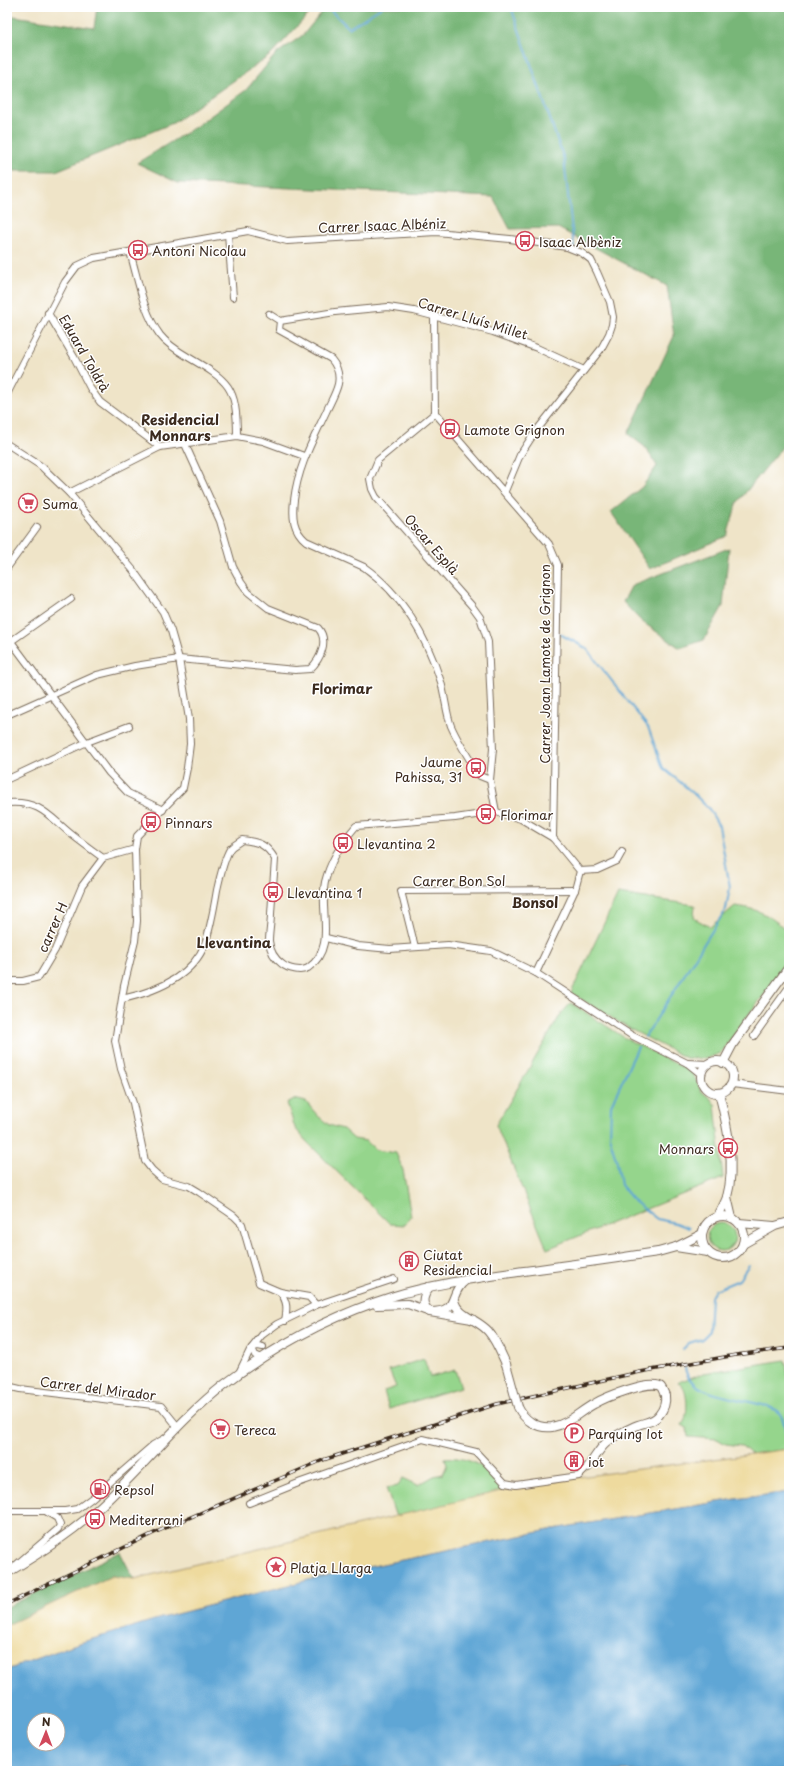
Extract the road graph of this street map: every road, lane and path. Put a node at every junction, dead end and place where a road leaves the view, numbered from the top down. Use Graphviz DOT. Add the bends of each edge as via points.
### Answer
graph roads {
  1 [pos="228,234"];
  2 [pos="130,252"];
  3 [pos="233,297"];
  4 [pos="48,313"];
  5 [pos="269,314"];
  6 [pos="434,317"];
  7 [pos="280,321"];
  8 [pos="584,370"];
  9 [pos="7,394"];
  10 [pos="435,413"];
  11 [pos="237,436"];
  12 [pos="7,444"];
  13 [pos="185,444"];
  14 [pos="160,448"];
  15 [pos="304,456"];
  16 [pos="505,491"];
  17 [pos="70,493"];
  18 [pos="37,527"];
  19 [pos="7,568"];
  20 [pos="71,599"];
  21 [pos="7,636"];
  22 [pos="9,643"];
  23 [pos="179,659"];
  24 [pos="51,696"];
  25 [pos="7,715"];
  26 [pos="129,726"];
  27 [pos="87,742"];
  28 [pos="8,779"];
  29 [pos="490,780"];
  30 [pos="7,803"];
  31 [pos="163,810"];
  32 [pos="496,812"];
  33 [pos="553,838"];
  34 [pos="135,849"];
  35 [pos="622,852"];
  36 [pos="103,858"];
  37 [pos="580,871"];
  38 [pos="575,890"];
  39 [pos="326,938"];
  40 [pos="415,947"];
  41 [pos="789,967"];
  42 [pos="536,973"];
  43 [pos="7,981"];
  44 [pos="789,988"];
  45 [pos="122,999"];
  46 [pos="754,1036"];
  47 [pos="687,1063"];
  48 [pos="723,1063"];
  49 [pos="708,1064"];
  50 [pos="702,1075"];
  51 [pos="732,1084"];
  52 [pos="789,1091"];
  53 [pos="719,1093"];
  54 [pos="727,1197"];
  55 [pos="718,1216"];
  56 [pos="732,1218"];
  57 [pos="789,1222"];
  58 [pos="739,1223"];
  59 [pos="775,1226"];
  60 [pos="702,1234"];
  61 [pos="743,1244"];
  62 [pos="676,1247"];
  63 [pos="708,1252"];
  64 [pos="394,1279"];
  65 [pos="466,1279"];
  66 [pos="429,1287"];
  67 [pos="280,1292"];
  68 [pos="454,1301"];
  69 [pos="316,1305"];
  70 [pos="366,1306"];
  71 [pos="430,1312"];
  72 [pos="472,1319"];
  73 [pos="285,1321"];
  74 [pos="262,1335"];
  75 [pos="263,1347"];
  76 [pos="271,1352"];
  77 [pos="262,1358"];
  78 [pos="238,1375"];
  79 [pos="7,1386"];
  80 [pos="178,1427"];
  81 [pos="166,1439"];
  82 [pos="588,1467"];
  83 [pos="250,1504"];
  84 [pos="7,1511"];
  85 [pos="46,1512"];
  86 [pos="9,1572"];
  1 -- 2 [label="street, Carrer Isaac Albéniz"];
  1 -- 3 [label="street"];
  1 -- 8 [label="street, Carrer Isaac Albéniz" via="248,231 287,241 436,232 567,247 590,260 610,302 613,317 609,334 601,349"];
  2 -- 4 [label="street, Carrer Isaac Albéniz" via="94,258 77,266"];
  2 -- 11 [label="street" via="148,311 161,336 177,351 212,371 231,391 237,413"];
  4 -- 9 [label="street, Carrer Isaac Albéniz"];
  4 -- 14 [label="street, Eduard Toldrà" via="100,402"];
  5 -- 7 [label="street"];
  6 -- 7 [label="street, Carrer Lluís Millet" via="388,307"];
  6 -- 8 [label="street, Carrer Lluís Millet" via="493,332 537,348"];
  6 -- 10 [label="street"];
  7 -- 15 [label="street" via="279,330 331,359 338,372 338,385"];
  8 -- 16 [label="street, Carrer Isaac Albéniz" via="528,442"];
  10 -- 16 [label="street, Carrer Joan Lamote de Grignon"];
  10 -- 29 [label="street, Oscar Esplà" via="378,460 370,479 376,498 480,617 488,642 494,749"];
  11 -- 13 [label="street"];
  11 -- 15 [label="street" via="263,441"];
  12 -- 17 [label="street" via="41,466"];
  13 -- 14 [label="street"];
  13 -- 23 [label="street" via="220,521 233,567 241,582 248,592 268,608 318,628 323,634 324,644 319,659 310,669 295,670"];
  14 -- 17 [label="street"];
  15 -- 29 [label="street" via="292,512 294,526 299,535 306,541 368,570 380,579 407,612 420,630 432,656 451,726 480,776"];
  16 -- 33 [label="street, Carrer Joan Lamote de Grignon" via="549,544 558,565"];
  17 -- 23 [label="street" via="133,570 163,612"];
  18 -- 19 [label="street"];
  20 -- 22 [label="street"];
  21 -- 22 [label="street"];
  22 -- 24 [label="street"];
  23 -- 24 [label="street" via="97,675"];
  23 -- 31 [label="street" via="189,719 189,752 183,788"];
  24 -- 25 [label="street"];
  24 -- 27 [label="street"];
  26 -- 27 [label="street"];
  27 -- 28 [label="street"];
  27 -- 31 [label="street" via="109,773 128,793"];
  29 -- 32 [label="street, Oscar Esplà"];
  30 -- 36 [label="street" via="22,803 44,810"];
  31 -- 34 [label="street" via="137,836"];
  32 -- 33 [label="street" via="521,819"];
  32 -- 39 [label="street" via="356,826 346,838 325,883"];
  33 -- 37 [label="street"];
  34 -- 36 [label="street"];
  34 -- 45 [label="street" via="137,921"];
  35 -- 37 [label="street" via="617,861 604,867"];
  36 -- 43 [label="street, carrer H" via="82,886 55,950 39,977"];
  37 -- 38 [label="street"];
  38 -- 40 [label="street, Carrer Bon Sol" via="401,891"];
  38 -- 42 [label="street"];
  39 -- 40 [label="street" via="358,946 390,949"];
  39 -- 45 [label="street" via="320,955 306,969 296,970 275,960 269,943 275,859 269,849 256,841 242,840 230,849 219,879 211,923 204,945 195,961 159,989"];
  40 -- 42 [label="street" via="448,945 491,951"];
  41 -- 48 [label="street" via="733,1044"];
  42 -- 47 [label="street" via="631,1035"];
  44 -- 46 [label="street"];
  45 -- 67 [label="street" via="115,1041 121,1069 133,1103 145,1161 162,1179 189,1186 234,1216 242,1224 259,1283"];
  47 -- 49 [label="street"];
  47 -- 50 [label="street"];
  48 -- 49 [label="street"];
  48 -- 51 [label="street" via="731,1069"];
  49 -- 50 [label="street"];
  50 -- 53 [label="street" via="703,1085 714,1093"];
  51 -- 52 [label="street"];
  51 -- 53 [label="street" via="727,1090"];
  53 -- 54 [label="street" via="729,1140"];
  54 -- 55 [label="street"];
  54 -- 56 [label="street"];
  55 -- 56 [label="street"];
  55 -- 60 [label="street" via="711,1219"];
  56 -- 58 [label="street"];
  57 -- 59 [label="street"];
  58 -- 59 [label="street"];
  58 -- 61 [label="street" via="743,1230"];
  59 -- 61 [label="street"];
  60 -- 62 [label="street"];
  60 -- 63 [label="street" via="702,1241"];
  61 -- 63 [label="street" via="739,1251 726,1258"];
  62 -- 63 [label="street"];
  62 -- 65 [label="street" via="615,1259"];
  64 -- 69 [label="street"];
  65 -- 66 [label="street"];
  65 -- 68 [label="street" via="456,1288"];
  66 -- 70 [label="street"];
  66 -- 71 [label="street" via="423,1301 424,1307"];
  67 -- 69 [label="street" via="309,1297"];
  67 -- 73 [label="street" via="287,1307"];
  68 -- 71 [label="street" via="446,1311"];
  68 -- 72 [label="street" via="459,1312"];
  69 -- 73 [label="street"];
  70 -- 71 [label="street" via="408,1304"];
  70 -- 76 [label="street" via="325,1323"];
  71 -- 72 [label="street"];
  72 -- 82 [label="street, bridge" via="488,1332 497,1345 506,1364 521,1414 534,1424 551,1427 572,1419 593,1404 616,1394 645,1386 661,1387 665,1401 659,1416 607,1442"];
  73 -- 74 [label="street"];
  74 -- 75 [label="street"];
  74 -- 78 [label="street" via="250,1350"];
  75 -- 76 [label="street"];
  75 -- 77 [label="street" via="252,1348 255,1355"];
  76 -- 77 [label="street"];
  77 -- 78 [label="street"];
  78 -- 80 [label="street"];
  79 -- 80 [label="street, Carrer del Mirador" via="161,1406"];
  80 -- 81 [label="street"];
  81 -- 85 [label="street" via="153,1445 77,1509"];
  81 -- 86 [label="street" via="101,1506 75,1528"];
  82 -- 83 [label="street" via="579,1476 516,1485 505,1483 476,1452 423,1438 301,1482"];
  84 -- 85 [label="street"];
  85 -- 86 [label="street" via="57,1518 60,1525 58,1529"];
}
